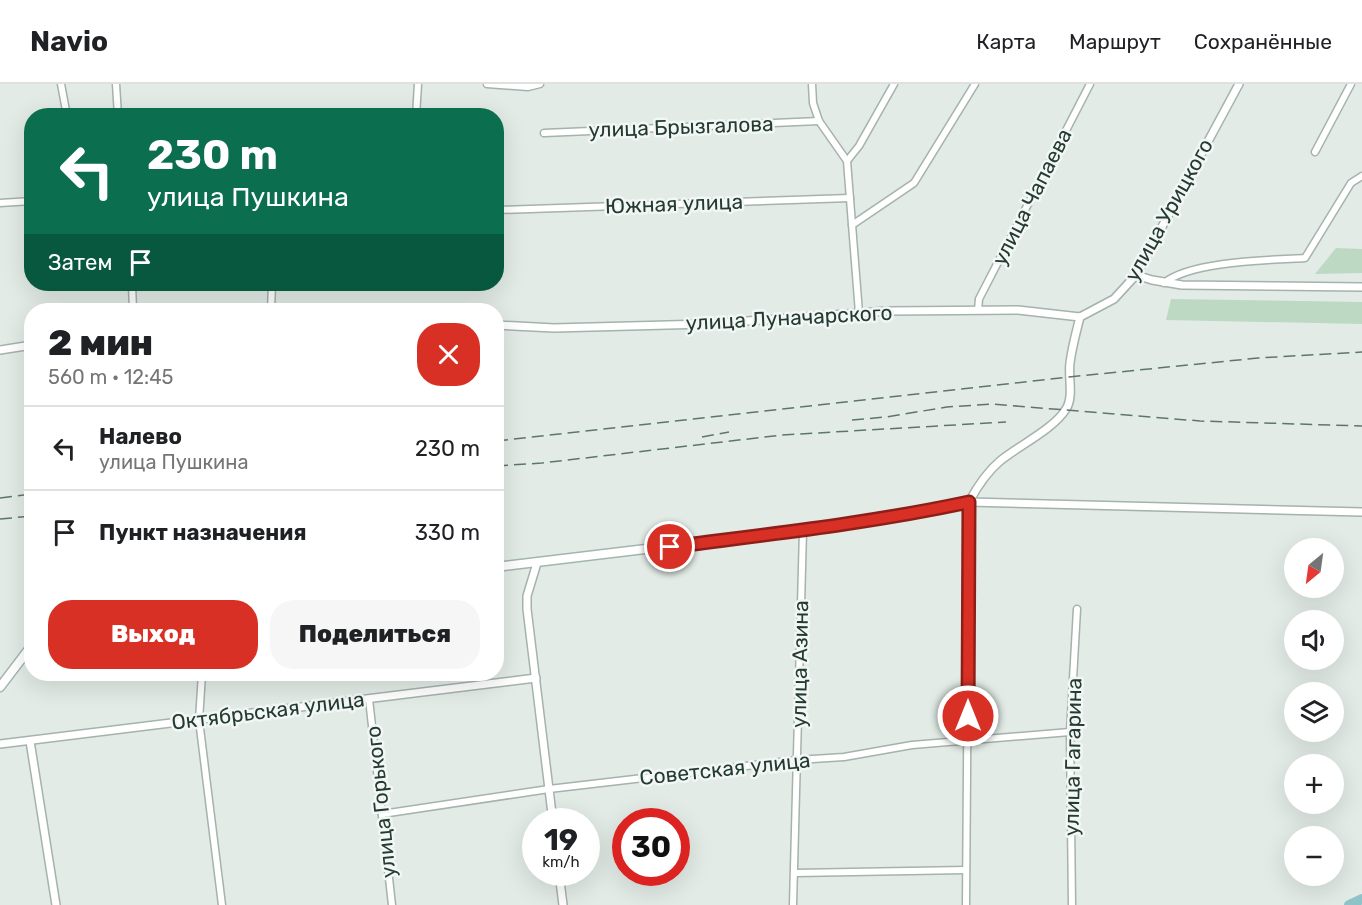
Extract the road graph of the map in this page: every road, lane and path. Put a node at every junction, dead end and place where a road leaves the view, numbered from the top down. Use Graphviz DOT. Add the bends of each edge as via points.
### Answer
graph roads {
  1 [pos="61,84"];
  2 [pos="116,84"];
  3 [pos="418,84"];
  4 [pos="488,84"];
  5 [pos="540,84"];
  6 [pos="812,84"];
  7 [pos="894,84"];
  8 [pos="975,84"];
  9 [pos="1090,84"];
  10 [pos="1239,84"];
  11 [pos="1351,84"];
  12 [pos="66,108"];
  13 [pos="118,108"];
  14 [pos="416,108"];
  15 [pos="819,121"];
  16 [pos="544,132"];
  17 [pos="1315,153"];
  18 [pos="847,161"];
  19 [pos="1362,176"];
  20 [pos="850,198"];
  21 [pos="24,202"];
  22 [pos="0,203"];
  23 [pos="504,210"];
  24 [pos="852,225"];
  25 [pos="1136,275"];
  26 [pos="1164,283"];
  27 [pos="1362,286"];
  28 [pos="978,310"];
  29 [pos="859,313"];
  30 [pos="1080,318"];
  31 [pos="504,325"];
  32 [pos="24,346"];
  33 [pos="0,350"];
  34 [pos="969,502"];
  35 [pos="1362,512"];
  36 [pos="803,530"];
  37 [pos="537,563"];
  38 [pos="504,566"];
  39 [pos="1077,609"];
  40 [pos="24,656"];
  41 [pos="536,678"];
  42 [pos="201,681"];
  43 [pos="0,687"];
  44 [pos="369,699"];
  45 [pos="198,720"];
  46 [pos="1070,732"];
  47 [pos="968,740"];
  48 [pos="30,741"];
  49 [pos="0,744"];
  50 [pos="797,760"];
  51 [pos="549,789"];
  52 [pos="551,808"];
  53 [pos="382,814"];
  54 [pos="966,870"];
  55 [pos="795,873"];
  56 [pos="561,886"];
  57 [pos="56,905"];
  58 [pos="222,905"];
  59 [pos="392,905"];
  60 [pos="563,905"];
  61 [pos="793,905"];
  62 [pos="966,905"];
  63 [pos="1072,905"];
  1 -- 12 [label="street"];
  2 -- 13 [label="street"];
  3 -- 14 [label="street"];
  4 -- 5 [label="street"];
  6 -- 15 [label="street"];
  7 -- 18 [label="street"];
  8 -- 24 [label="street" via="914,183"];
  9 -- 28 [label="street, улица Чапаева" via="980,299"];
  10 -- 25 [label="street, улица Урицкого"];
  11 -- 17 [label="street"];
  15 -- 16 [label="street, улица Брызгалова"];
  15 -- 18 [label="street"];
  18 -- 20 [label="street"];
  19 -- 26 [label="street" via="1352,183 1305,258 1244,261 1183,272"];
  20 -- 23 [label="street, Южная улица"];
  20 -- 24 [label="street"];
  21 -- 22 [label="street"];
  24 -- 29 [label="street"];
  25 -- 26 [label="street"];
  25 -- 30 [label="street, улица Урицкого" via="1113,299"];
  26 -- 27 [label="street"];
  28 -- 29 [label="street, улица Луначарского"];
  28 -- 30 [label="street, улица Луначарского" via="1018,310"];
  29 -- 31 [label="street, улица Луначарского" via="706,324"];
  30 -- 34 [label="street" via="1071,355 1066,409 1045,430 1000,462 978,485"];
  32 -- 33 [label="street"];
  34 -- 35 [label="street"];
  34 -- 36 [label="main road"];
  34 -- 47 [label="street"];
  36 -- 37 [label="main road"];
  36 -- 50 [label="street, улица Азина"];
  37 -- 38 [label="main road"];
  37 -- 41 [label="street" via="527,609"];
  39 -- 46 [label="street, улица Гагарина"];
  40 -- 43 [label="main road"];
  41 -- 44 [label="street, Октябрьская улица"];
  41 -- 51 [label="street"];
  42 -- 45 [label="street"];
  44 -- 45 [label="street, Октябрьская улица"];
  44 -- 53 [label="street, улица Горького"];
  45 -- 48 [label="street, Октябрьская улица"];
  45 -- 58 [label="street"];
  46 -- 47 [label="street, Советская улица"];
  46 -- 63 [label="street, улица Гагарина"];
  47 -- 50 [label="street, Советская улица" via="912,745 844,758"];
  47 -- 54 [label="street"];
  48 -- 49 [label="street, Октябрьская улица"];
  48 -- 57 [label="street"];
  50 -- 51 [label="street, Советская улица"];
  50 -- 55 [label="street, улица Азина"];
  51 -- 52 [label="street"];
  51 -- 53 [label="street, Советская улица"];
  53 -- 59 [label="street, улица Горького"];
  54 -- 55 [label="street"];
  54 -- 62 [label="street"];
  55 -- 61 [label="street, улица Азина"];
  56 -- 60 [label="street"];
}
